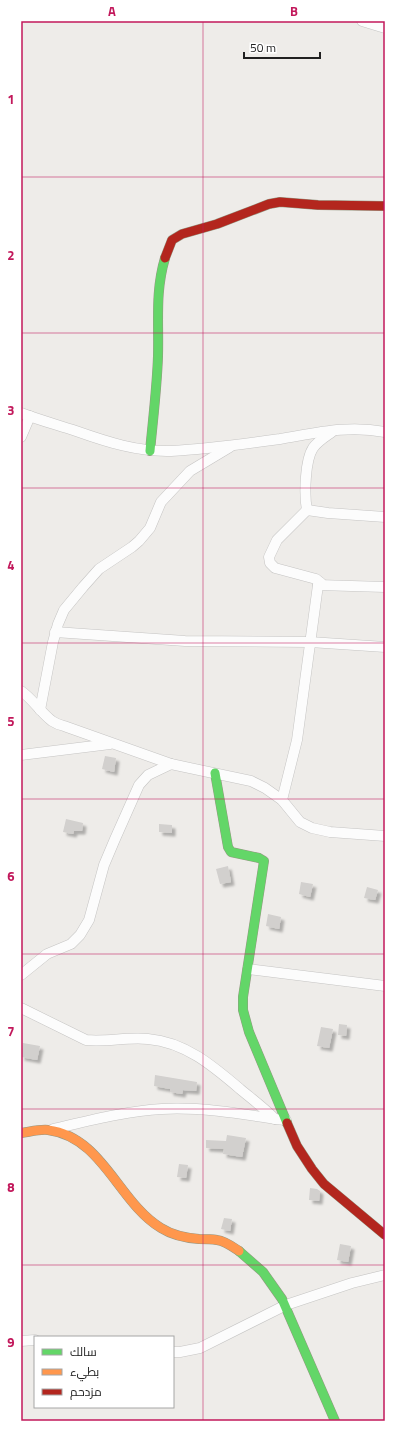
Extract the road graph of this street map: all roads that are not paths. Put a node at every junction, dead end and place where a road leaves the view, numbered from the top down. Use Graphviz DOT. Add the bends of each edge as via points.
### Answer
graph roads {
  1 [pos="362,21"];
  2 [pos="385,28"];
  3 [pos="385,206"];
  4 [pos="26,415"];
  5 [pos="335,430"];
  6 [pos="385,432"];
  7 [pos="21,437"];
  8 [pos="233,445"];
  9 [pos="150,451"];
  10 [pos="307,510"];
  11 [pos="385,517"];
  12 [pos="318,585"];
  13 [pos="385,587"];
  14 [pos="56,632"];
  15 [pos="310,642"];
  16 [pos="385,647"];
  17 [pos="21,691"];
  18 [pos="40,710"];
  19 [pos="112,744"];
  20 [pos="21,755"];
  21 [pos="171,764"];
  22 [pos="215,773"];
  23 [pos="282,800"];
  24 [pos="385,836"];
  25 [pos="248,968"];
  26 [pos="21,975"];
  27 [pos="385,986"];
  28 [pos="21,1008"];
  29 [pos="275,1119"];
  30 [pos="286,1120"];
  31 [pos="53,1129"];
  32 [pos="21,1133"];
  33 [pos="385,1235"];
  34 [pos="385,1275"];
  35 [pos="286,1305"];
  36 [pos="34,1340"];
  37 [pos="21,1341"];
  38 [pos="174,1352"];
  39 [pos="335,1421"];
  1 -- 2 [label="street"];
  3 -- 9 [label="street" via="318,206 280,202 182,234 172,240 160,275 158,356"];
  4 -- 7 [label="street"];
  4 -- 9 [label="street" via="100,440"];
  5 -- 6 [label="street" via="349,428"];
  5 -- 8 [label="street"];
  5 -- 10 [label="street" via="319,441 309,457 305,493"];
  8 -- 9 [label="street"];
  8 -- 14 [label="street" via="190,472 170,491 150,528 132,548 99,570 64,610"];
  10 -- 11 [label="street"];
  10 -- 12 [label="street" via="278,540 269,556 270,563 275,568 316,579 321,583"];
  12 -- 13 [label="street"];
  12 -- 15 [label="street"];
  14 -- 15 [label="street" via="185,641"];
  14 -- 18 [label="street"];
  15 -- 16 [label="street"];
  15 -- 23 [label="street" via="297,740"];
  17 -- 18 [label="street"];
  18 -- 19 [label="street" via="52,721"];
  19 -- 20 [label="street"];
  19 -- 21 [label="street"];
  21 -- 22 [label="street"];
  21 -- 26 [label="street" via="148,775 139,785 104,865 89,920 80,935 71,944 47,954"];
  22 -- 23 [label="street" via="251,781"];
  22 -- 25 [label="street" via="228,847 231,852 264,861"];
  23 -- 24 [label="street" via="300,822 312,828 330,832"];
  25 -- 27 [label="street"];
  25 -- 30 [label="street" via="243,997 245,1019"];
  28 -- 29 [label="street" via="86,1040 149,1039 181,1047 211,1065"];
  29 -- 30 [label="street"];
  29 -- 31 [label="street" via="240,1113 160,1109"];
  30 -- 33 [label="street" via="304,1159 324,1184"];
  31 -- 32 [label="street"];
  31 -- 35 [label="street" via="72,1135 88,1146 140,1211 159,1227 176,1235 218,1240 234,1248 264,1273"];
  34 -- 35 [label="street"];
  35 -- 38 [label="street" via="200,1348"];
  35 -- 39 [label="street"];
  36 -- 37 [label="street"];
}
